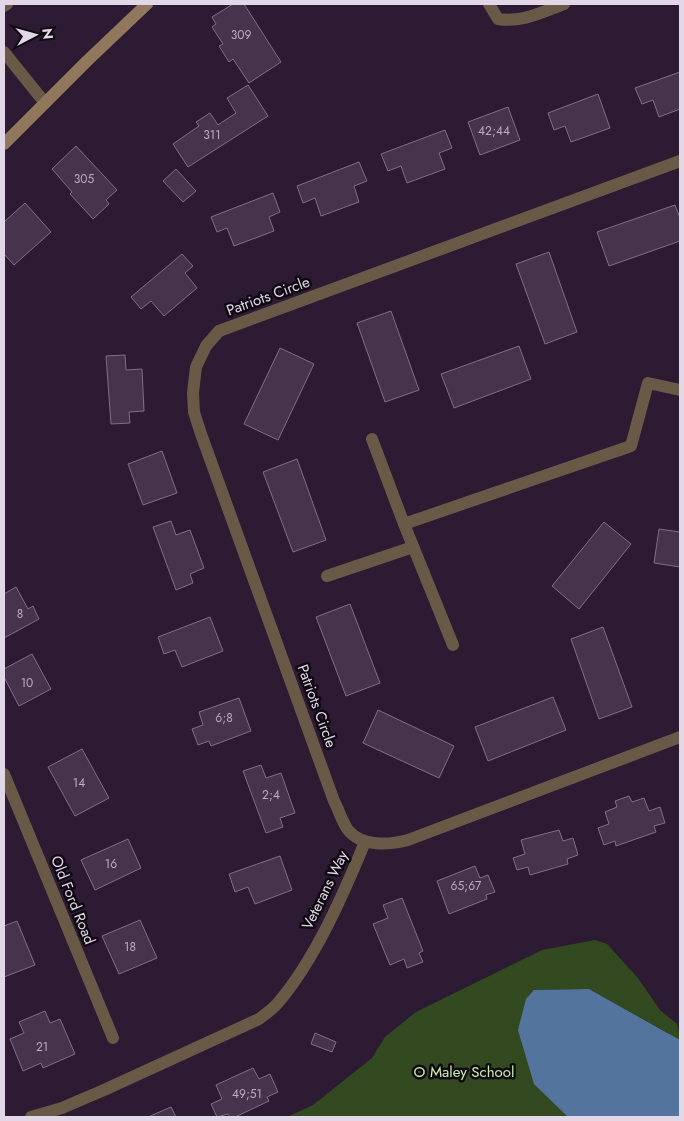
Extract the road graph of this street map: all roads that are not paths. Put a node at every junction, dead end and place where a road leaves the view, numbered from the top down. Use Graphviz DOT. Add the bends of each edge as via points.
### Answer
graph roads {
  1 [pos="6,4"];
  2 [pos="147,4"];
  3 [pos="489,4"];
  4 [pos="564,4"];
  5 [pos="4,6"];
  6 [pos="4,52"];
  7 [pos="45,103"];
  8 [pos="4,144"];
  9 [pos="680,162"];
  10 [pos="680,390"];
  11 [pos="372,439"];
  12 [pos="404,524"];
  13 [pos="413,547"];
  14 [pos="327,576"];
  15 [pos="453,644"];
  16 [pos="680,737"];
  17 [pos="4,774"];
  18 [pos="365,842"];
  19 [pos="113,1038"];
  20 [pos="31,1117"];
  1 -- 5 [label="street"];
  2 -- 7 [label="main road"];
  3 -- 4 [label="street" via="498,19 509,21 522,20"];
  6 -- 7 [label="street"];
  7 -- 8 [label="main road"];
  9 -- 18 [label="street, Patriots Circle" via="220,331 206,346 196,367 194,412 334,801 348,831"];
  10 -- 12 [label="street" via="648,383 631,446"];
  11 -- 12 [label="street"];
  12 -- 13 [label="street"];
  13 -- 14 [label="street"];
  13 -- 15 [label="street"];
  16 -- 18 [label="street, Veterans Way" via="408,840 390,845"];
  17 -- 19 [label="street, Old Ford Road"];
  18 -- 20 [label="street, Veterans Way" via="330,919 302,970 276,1006 259,1019 104,1090"];
}
